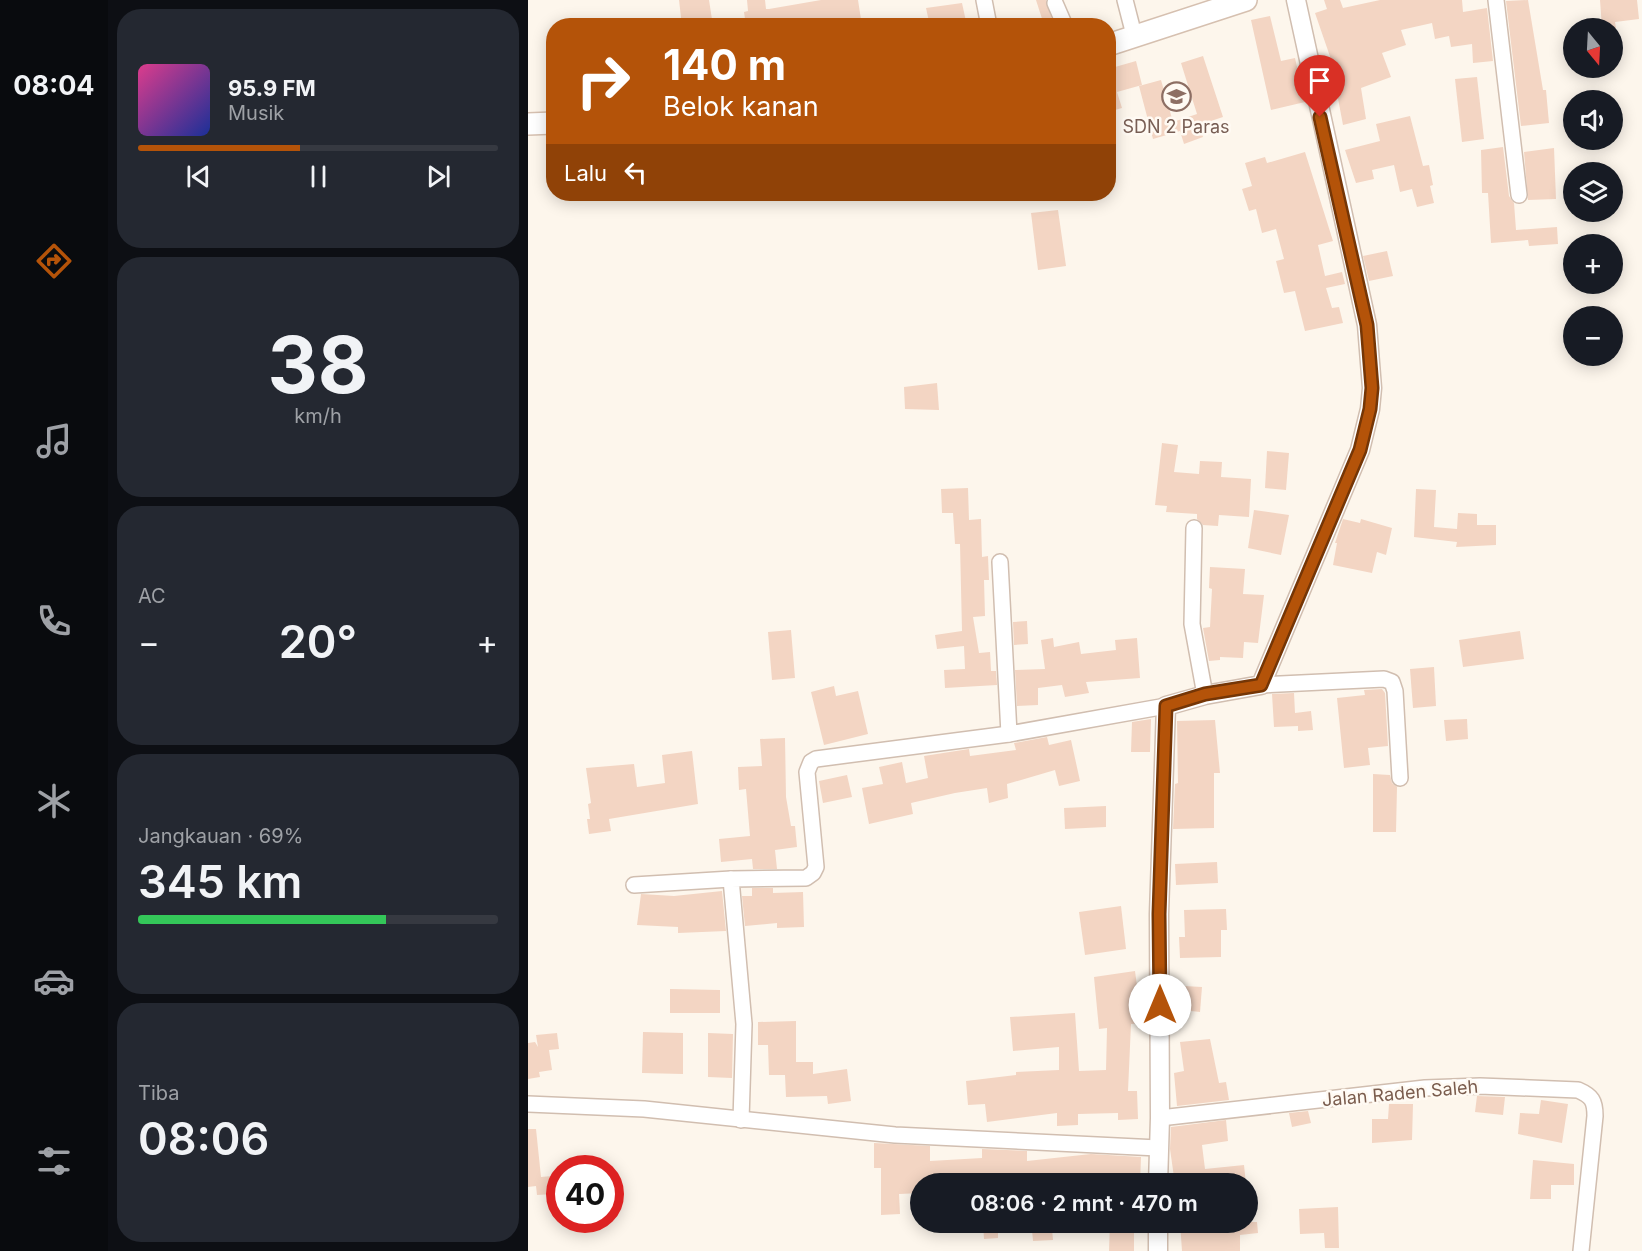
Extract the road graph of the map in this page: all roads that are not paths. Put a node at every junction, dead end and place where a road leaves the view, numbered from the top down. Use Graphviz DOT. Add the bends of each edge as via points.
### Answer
graph roads {
  1 [pos="984,0"];
  2 [pos="1125,0"];
  3 [pos="1246,0"];
  4 [pos="1296,0"];
  5 [pos="1496,0"];
  6 [pos="1055,3"];
  7 [pos="987,18"];
  8 [pos="1062,18"];
  9 [pos="1134,35"];
  10 [pos="1116,42"];
  11 [pos="546,123"];
  12 [pos="528,124"];
  13 [pos="1519,195"];
  14 [pos="1194,528"];
  15 [pos="1000,562"];
  16 [pos="1261,685"];
  17 [pos="1205,694"];
  18 [pos="1166,706"];
  19 [pos="1009,734"];
  20 [pos="1400,778"];
  21 [pos="731,879"];
  22 [pos="634,885"];
  23 [pos="528,1104"];
  24 [pos="1160,1118"];
  25 [pos="741,1120"];
  26 [pos="1158,1148"];
  27 [pos="1158,1173"];
  28 [pos="1158,1233"];
  29 [pos="1158,1251"];
  30 [pos="1581,1251"];
  1 -- 7 [label="street"];
  2 -- 9 [label="street"];
  3 -- 9 [label="main road"];
  4 -- 16 [label="street" via="1367,325 1372,388 1360,450"];
  5 -- 13 [label="street"];
  6 -- 8 [label="street"];
  9 -- 10 [label="main road"];
  11 -- 12 [label="main road"];
  14 -- 17 [label="street" via="1192,624"];
  15 -- 19 [label="street"];
  16 -- 17 [label="street"];
  16 -- 20 [label="street" via="1384,679 1392,682"];
  17 -- 18 [label="street"];
  18 -- 19 [label="street"];
  18 -- 24 [label="street" via="1159,914"];
  19 -- 21 [label="street" via="816,759 807,772 816,867 813,873 806,878"];
  21 -- 22 [label="street"];
  21 -- 25 [label="street" via="744,1024"];
  23 -- 25 [label="street"];
  24 -- 26 [label="street"];
  24 -- 30 [label="street, Jalan Raden Saleh" via="1425,1088 1578,1090 1590,1095 1596,1116"];
  25 -- 26 [label="street" via="895,1135"];
  26 -- 27 [label="street"];
  28 -- 29 [label="street"];
}
